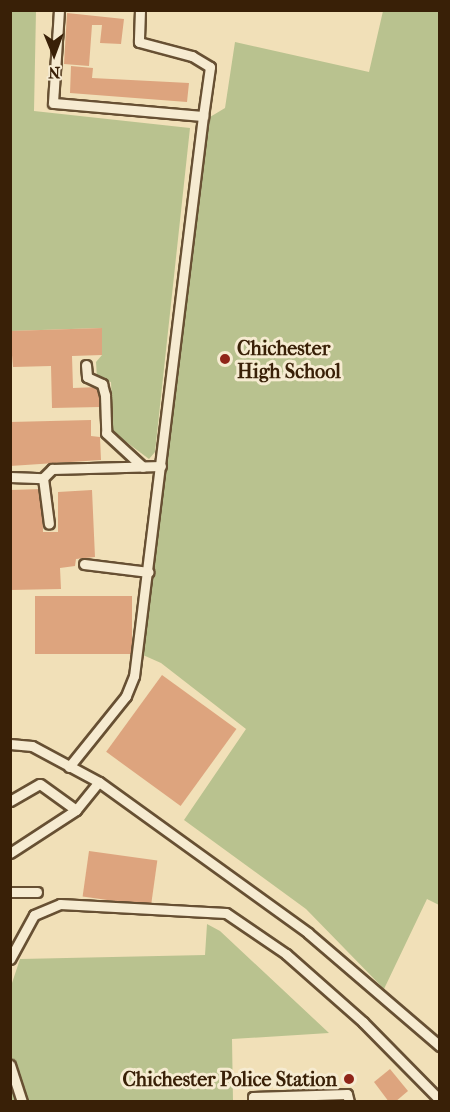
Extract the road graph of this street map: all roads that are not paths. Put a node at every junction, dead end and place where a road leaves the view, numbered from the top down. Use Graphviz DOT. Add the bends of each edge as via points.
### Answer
graph roads {
  1 [pos="59,10"];
  2 [pos="140,10"];
  3 [pos="203,116"];
  4 [pos="86,365"];
  5 [pos="161,466"];
  6 [pos="143,467"];
  7 [pos="10,477"];
  8 [pos="43,478"];
  9 [pos="49,524"];
  10 [pos="84,564"];
  11 [pos="149,572"];
  12 [pos="10,744"];
  13 [pos="69,767"];
  14 [pos="99,782"];
  15 [pos="10,801"];
  16 [pos="76,810"];
  17 [pos="10,853"];
  18 [pos="10,892"];
  19 [pos="38,892"];
  20 [pos="10,959"];
  21 [pos="440,1046"];
  22 [pos="10,1065"];
  23 [pos="440,1100"];
  24 [pos="22,1101"];
  25 [pos="253,1101"];
  26 [pos="349,1101"];
  1 -- 3 [label="lane" via="53,103"];
  2 -- 3 [label="lane" via="139,42 192,56 210,67"];
  3 -- 5 [label="lane"];
  4 -- 6 [label="lane" via="87,377 102,384 106,433"];
  5 -- 6 [label="lane"];
  5 -- 11 [label="lane"];
  6 -- 8 [label="lane" via="52,469"];
  7 -- 8 [label="lane"];
  8 -- 9 [label="lane"];
  10 -- 11 [label="lane"];
  11 -- 13 [label="lane" via="132,685"];
  12 -- 13 [label="lane" via="32,747"];
  13 -- 14 [label="lane"];
  14 -- 16 [label="lane"];
  14 -- 21 [label="lane" via="308,933"];
  15 -- 16 [label="lane" via="40,784"];
  16 -- 17 [label="lane"];
  18 -- 19 [label="lane"];
  20 -- 23 [label="lane" via="34,915 60,904 226,913 286,954"];
  22 -- 24 [label="lane"];
  25 -- 26 [label="lane" via="253,1096 347,1094"];
}
